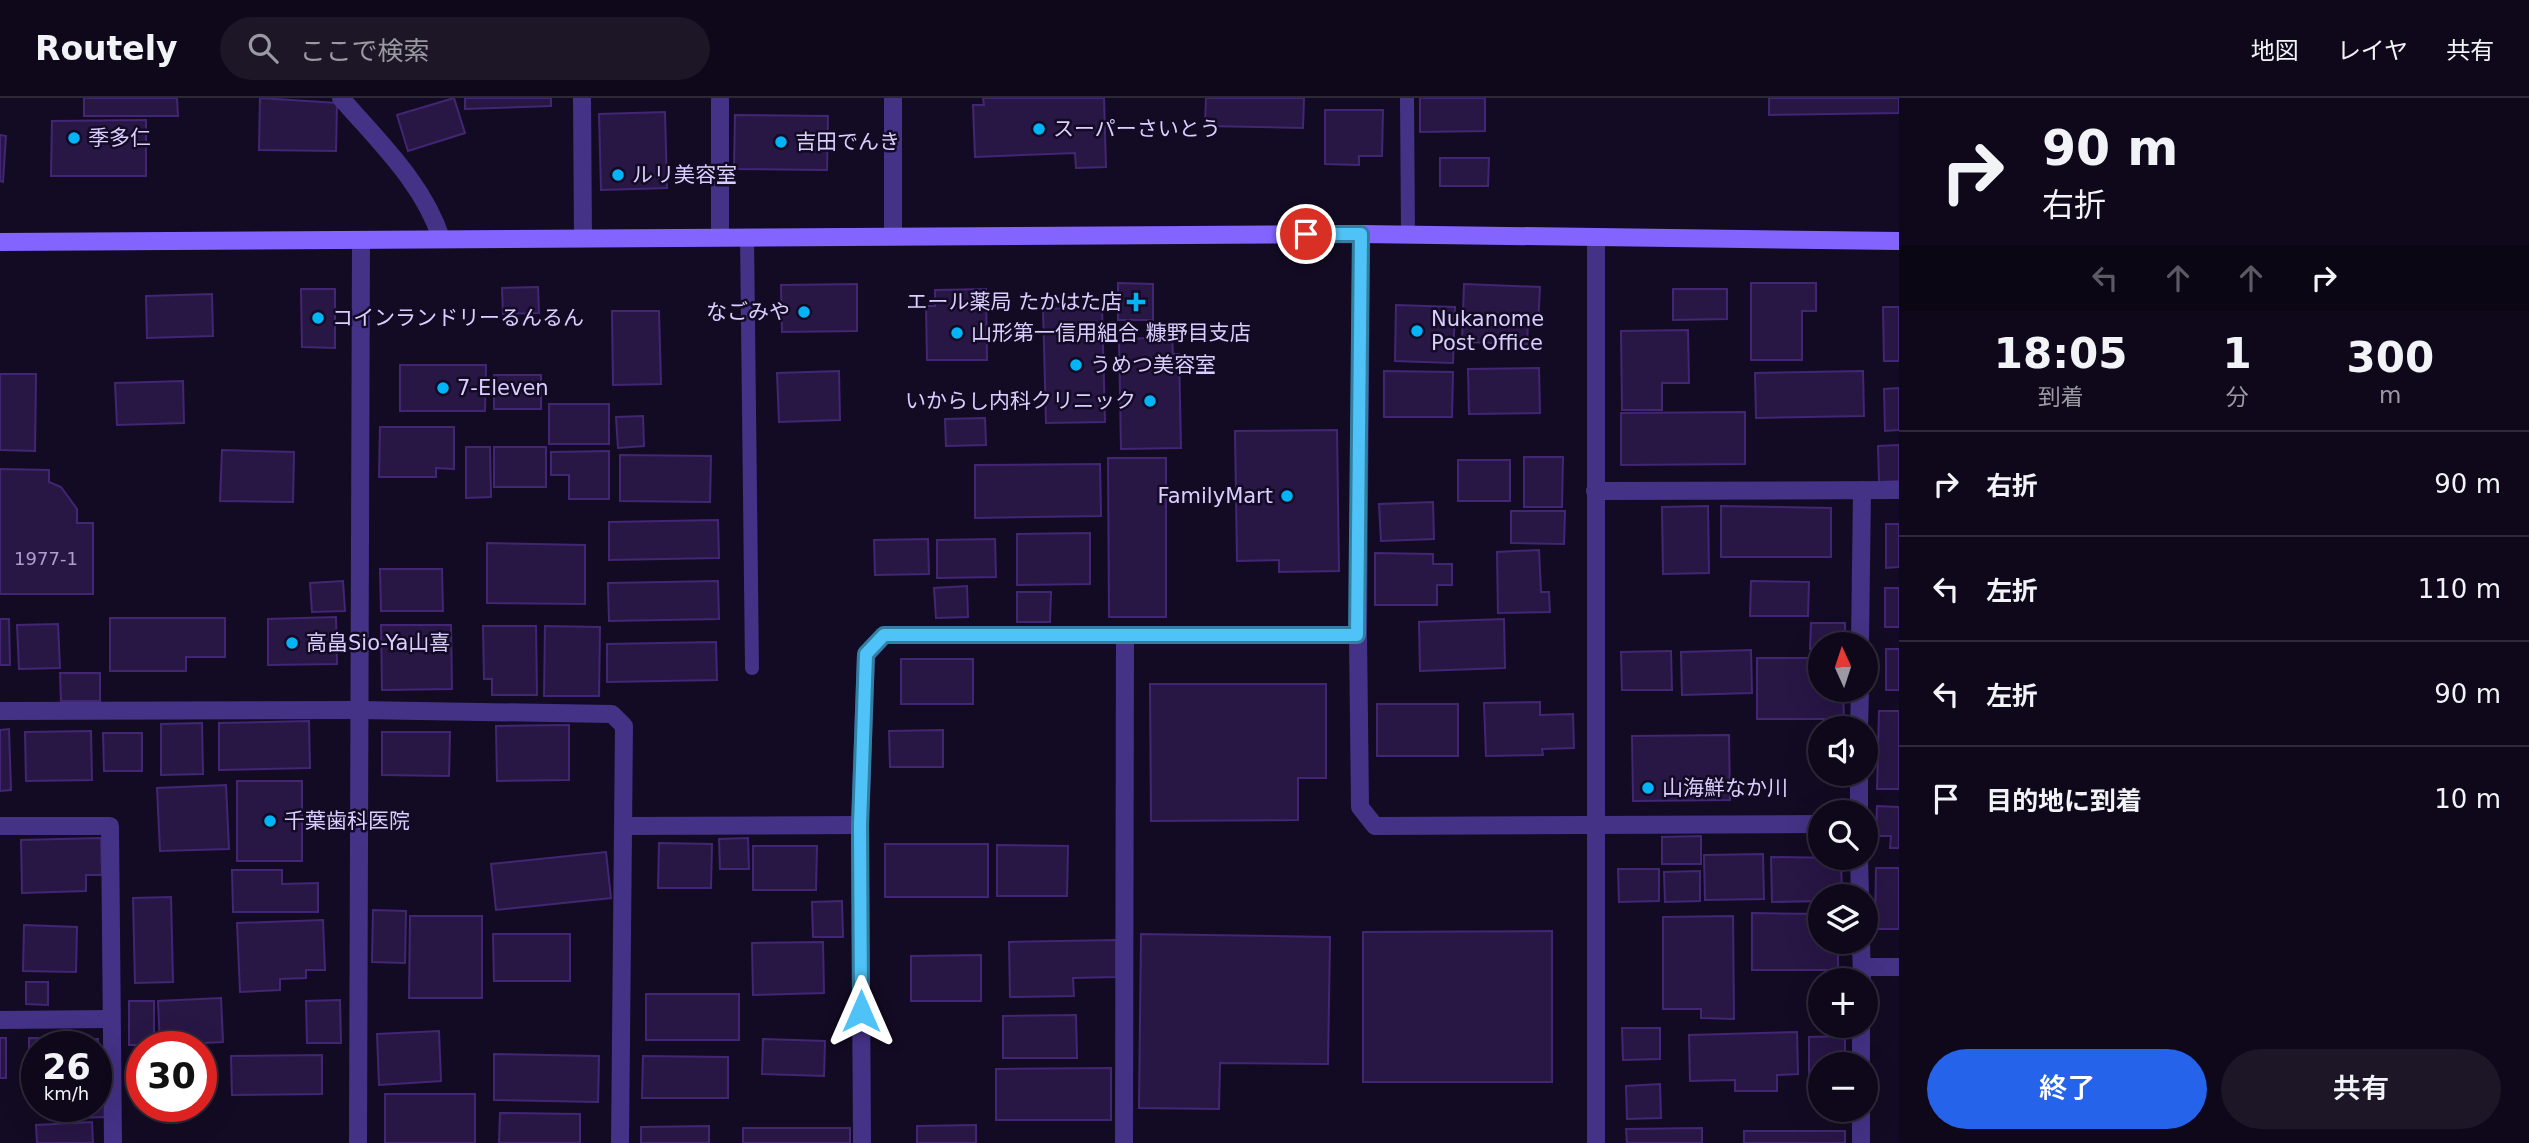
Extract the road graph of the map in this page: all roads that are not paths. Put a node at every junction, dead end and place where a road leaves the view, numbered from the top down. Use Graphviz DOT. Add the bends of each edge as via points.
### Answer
graph roads {
  1 [pos="341,98"];
  2 [pos="582,98"];
  3 [pos="720,98"];
  4 [pos="893,98"];
  5 [pos="1407,98"];
  6 [pos="1361,234"];
  7 [pos="1408,235"];
  8 [pos="893,236"];
  9 [pos="720,237"];
  10 [pos="747,237"];
  11 [pos="441,238"];
  12 [pos="583,238"];
  13 [pos="1596,238"];
  14 [pos="360,240"];
  15 [pos="1899,241"];
  16 [pos="0,242"];
  17 [pos="1862,490"];
  18 [pos="1899,490"];
  19 [pos="1595,491"];
  20 [pos="1860,632"];
  21 [pos="1357,635"];
  22 [pos="1125,637"];
  23 [pos="752,668"];
  24 [pos="359,710"];
  25 [pos="0,711"];
  26 [pos="1597,824"];
  27 [pos="1808,824"];
  28 [pos="860,825"];
  29 [pos="0,826"];
  30 [pos="624,826"];
  31 [pos="1899,967"];
  32 [pos="1878,971"];
  33 [pos="111,1019"];
  34 [pos="0,1020"];
  35 [pos="1861,1122"];
  36 [pos="113,1143"];
  37 [pos="358,1143"];
  38 [pos="620,1143"];
  39 [pos="862,1143"];
  40 [pos="1124,1143"];
  41 [pos="1596,1143"];
  42 [pos="1861,1143"];
  1 -- 11 [label="street" via="421,192"];
  2 -- 12 [label="street"];
  3 -- 9 [label="street"];
  4 -- 8 [label="street"];
  5 -- 7 [label="lane"];
  6 -- 7 [label="street"];
  6 -- 8 [label="street"];
  6 -- 21 [label="street"];
  7 -- 13 [label="street"];
  8 -- 10 [label="street"];
  9 -- 10 [label="street"];
  9 -- 12 [label="street"];
  10 -- 23 [label="lane"];
  11 -- 12 [label="street"];
  11 -- 14 [label="street"];
  13 -- 15 [label="street"];
  13 -- 19 [label="street"];
  14 -- 16 [label="street"];
  14 -- 24 [label="street"];
  17 -- 18 [label="street"];
  17 -- 19 [label="street"];
  17 -- 20 [label="street"];
  19 -- 26 [label="street"];
  21 -- 22 [label="street"];
  21 -- 26 [label="street" via="1360,807 1374,826"];
  22 -- 28 [label="street" via="884,635 866,654"];
  22 -- 40 [label="street"];
  24 -- 25 [label="street"];
  24 -- 30 [label="street" via="612,714 624,726"];
  24 -- 37 [label="street"];
  26 -- 27 [label="street"];
  26 -- 41 [label="street"];
  28 -- 30 [label="street"];
  28 -- 39 [label="street"];
  29 -- 33 [label="street" via="110,826"];
  30 -- 38 [label="street"];
  31 -- 32 [label="street"];
  33 -- 34 [label="street"];
  33 -- 36 [label="street"];
  35 -- 42 [label="street"];
}
